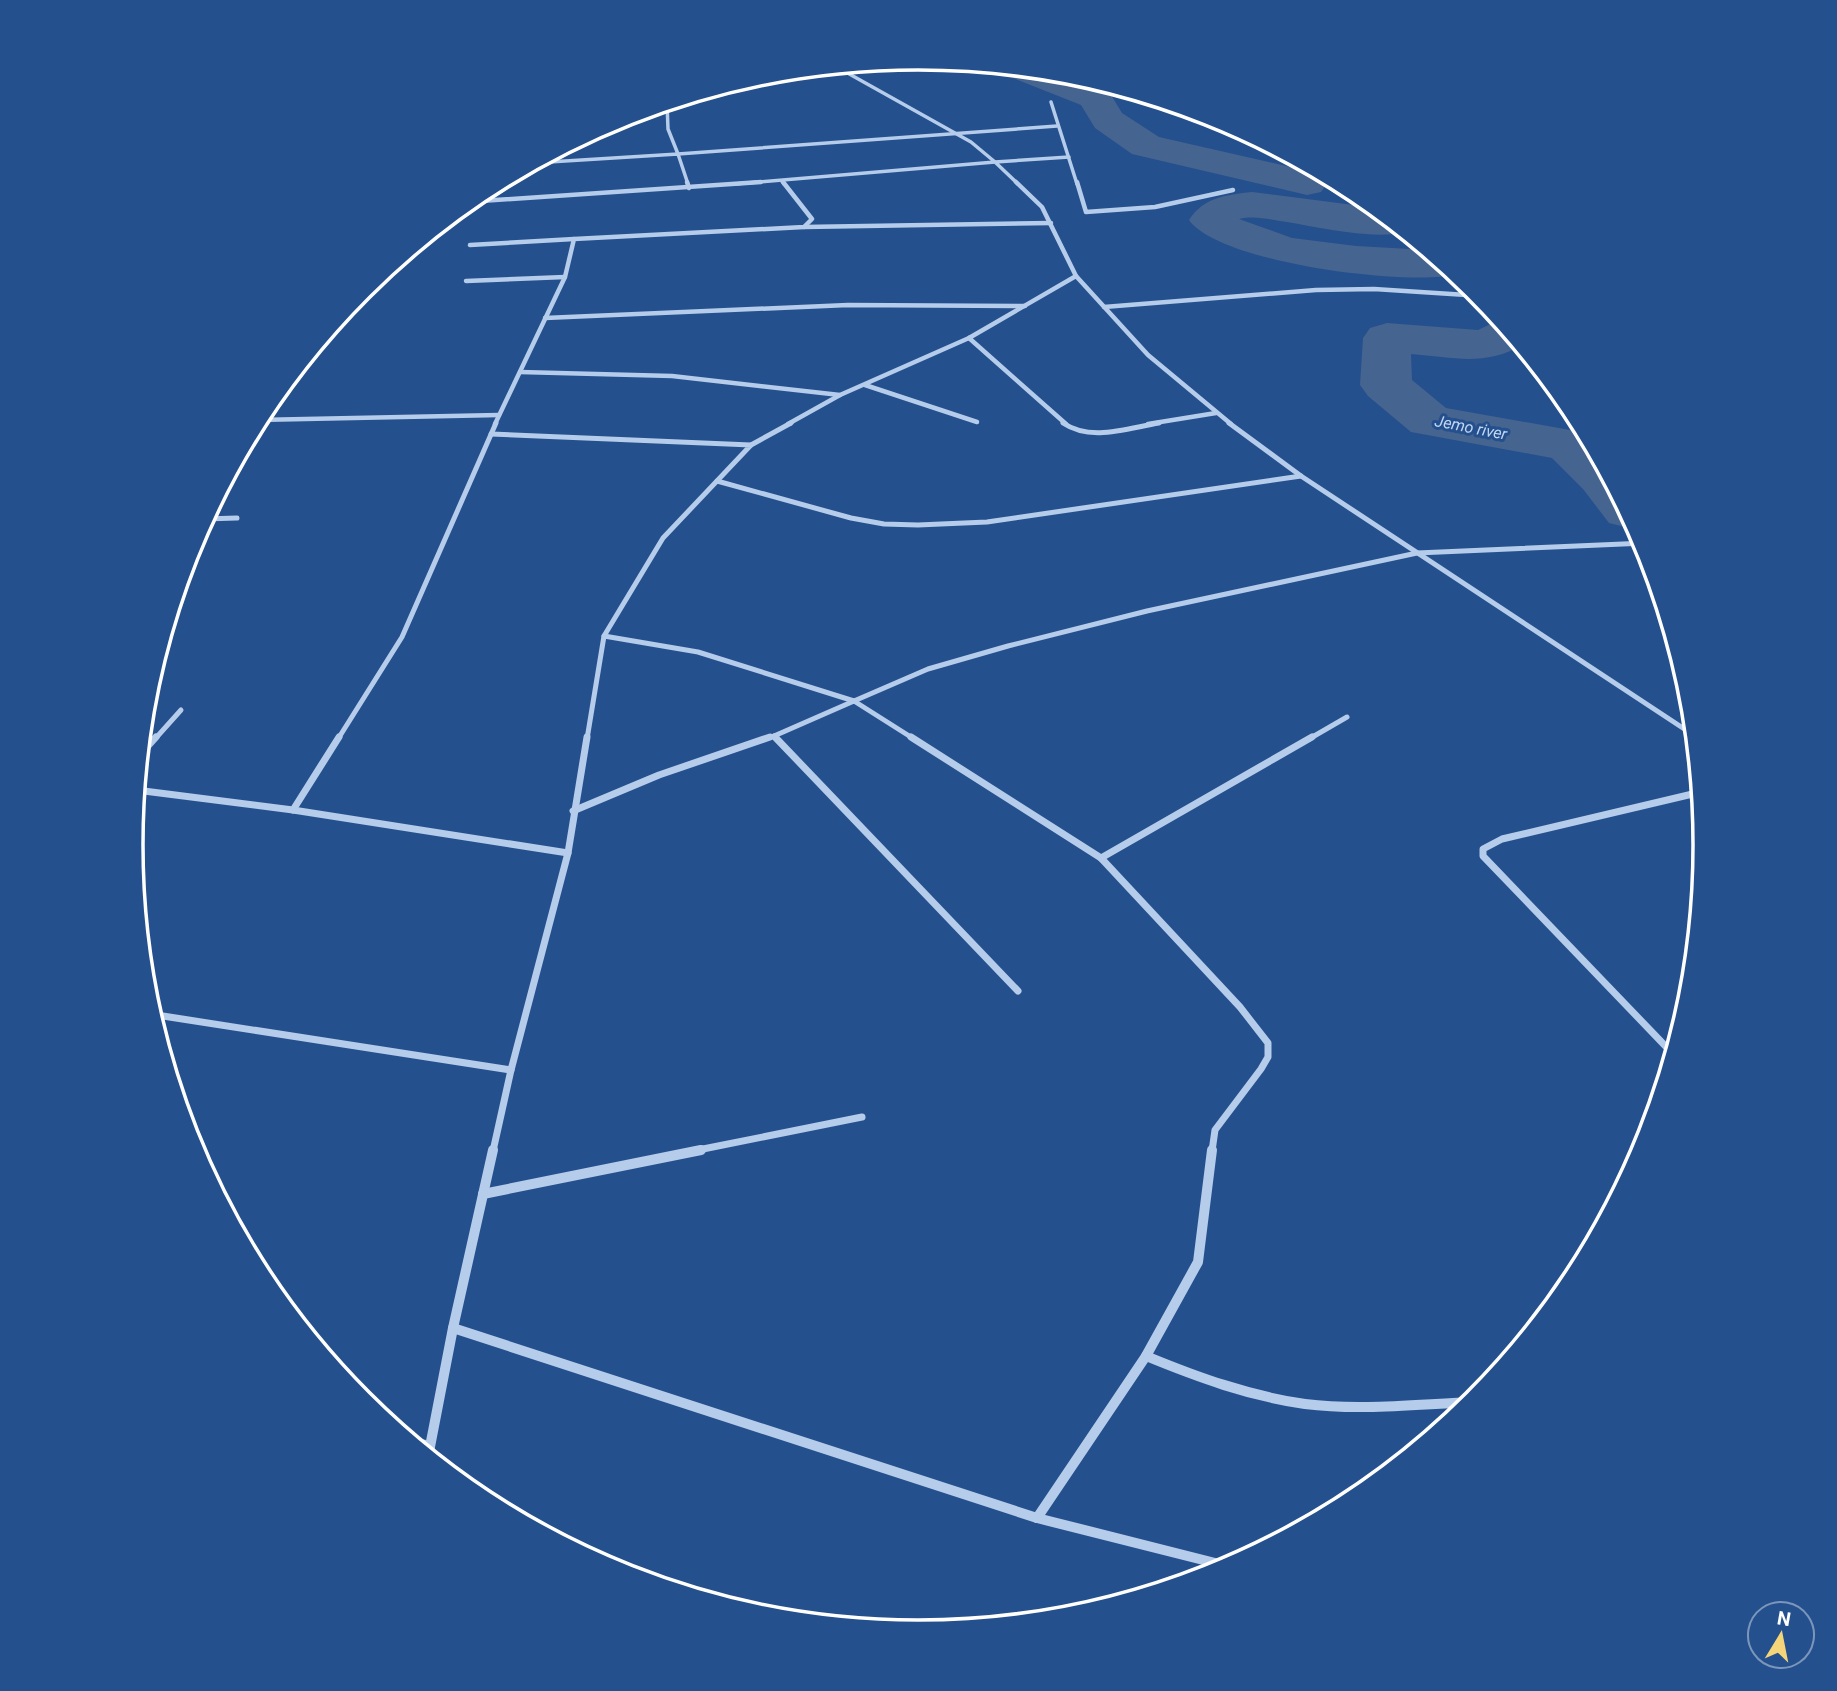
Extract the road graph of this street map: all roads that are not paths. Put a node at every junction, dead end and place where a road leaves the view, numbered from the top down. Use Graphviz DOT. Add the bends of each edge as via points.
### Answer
graph roads {
  1 [pos="849,74"];
  2 [pos="1051,102"];
  3 [pos="667,112"];
  4 [pos="1057,126"];
  5 [pos="953,132"];
  6 [pos="678,154"];
  7 [pos="1069,157"];
  8 [pos="554,162"];
  9 [pos="995,162"];
  10 [pos="782,181"];
  11 [pos="689,188"];
  12 [pos="1233,190"];
  13 [pos="489,201"];
  14 [pos="1051,223"];
  15 [pos="804,227"];
  16 [pos="574,239"];
  17 [pos="470,245"];
  18 [pos="1076,276"];
  19 [pos="565,277"];
  20 [pos="466,281"];
  21 [pos="1465,295"];
  22 [pos="1026,306"];
  23 [pos="1104,307"];
  24 [pos="545,318"];
  25 [pos="969,338"];
  26 [pos="520,372"];
  27 [pos="864,385"];
  28 [pos="840,395"];
  29 [pos="1216,412"];
  30 [pos="499,415"];
  31 [pos="271,420"];
  32 [pos="977,422"];
  33 [pos="491,434"];
  34 [pos="751,445"];
  35 [pos="1301,476"];
  36 [pos="718,481"];
  37 [pos="237,518"];
  38 [pos="216,519"];
  39 [pos="1632,543"];
  40 [pos="1417,553"];
  41 [pos="604,636"];
  42 [pos="853,701"];
  43 [pos="181,710"];
  44 [pos="1347,717"];
  45 [pos="1685,729"];
  46 [pos="774,736"];
  47 [pos="150,744"];
  48 [pos="145,791"];
  49 [pos="1692,794"];
  50 [pos="293,810"];
  51 [pos="573,811"];
  52 [pos="568,853"];
  53 [pos="1101,858"];
  54 [pos="1018,991"];
  55 [pos="162,1016"];
  56 [pos="1667,1048"];
  57 [pos="512,1070"];
  58 [pos="862,1117"];
  59 [pos="483,1194"];
  60 [pos="453,1328"];
  61 [pos="1146,1356"];
  62 [pos="1458,1402"];
  63 [pos="430,1448"];
  64 [pos="1037,1518"];
  65 [pos="1213,1563"];
  1 -- 5 [label="street"];
  2 -- 4 [label="street"];
  3 -- 6 [label="street" via="668,129"];
  4 -- 5 [label="street"];
  4 -- 7 [label="street"];
  5 -- 6 [label="street"];
  5 -- 9 [label="street"];
  6 -- 8 [label="street"];
  6 -- 11 [label="street"];
  7 -- 9 [label="street"];
  7 -- 12 [label="street" via="1082,205 1090,213 1155,207"];
  9 -- 10 [label="street"];
  9 -- 14 [label="street" via="1042,207"];
  10 -- 11 [label="street"];
  10 -- 15 [label="street" via="812,219"];
  11 -- 13 [label="street"];
  14 -- 15 [label="street"];
  14 -- 18 [label="street"];
  15 -- 16 [label="street"];
  16 -- 17 [label="street"];
  16 -- 19 [label="street"];
  18 -- 22 [label="street"];
  18 -- 23 [label="street"];
  19 -- 20 [label="street"];
  19 -- 24 [label="street"];
  21 -- 23 [label="street" via="1374,289 1306,291"];
  22 -- 24 [label="street" via="848,305"];
  22 -- 25 [label="street"];
  23 -- 29 [label="street" via="1148,355"];
  24 -- 26 [label="street"];
  25 -- 27 [label="street"];
  25 -- 29 [label="street" via="1064,423 1082,432"];
  26 -- 28 [label="street" via="672,376"];
  26 -- 30 [label="street"];
  27 -- 28 [label="street"];
  27 -- 32 [label="street"];
  28 -- 34 [label="street"];
  29 -- 35 [label="street"];
  30 -- 31 [label="street"];
  30 -- 33 [label="street"];
  33 -- 34 [label="street"];
  33 -- 50 [label="street" via="402,637"];
  34 -- 36 [label="street"];
  35 -- 36 [label="street" via="987,522 918,525 851,518"];
  35 -- 40 [label="street"];
  36 -- 41 [label="street" via="663,538"];
  37 -- 38 [label="street"];
  39 -- 40 [label="street"];
  40 -- 42 [label="street" via="1146,611 1008,646 928,669"];
  40 -- 45 [label="street"];
  41 -- 42 [label="street" via="698,652"];
  41 -- 51 [label="street"];
  42 -- 46 [label="street"];
  42 -- 53 [label="street"];
  43 -- 47 [label="street"];
  44 -- 53 [label="street"];
  46 -- 51 [label="street" via="659,775"];
  46 -- 54 [label="street"];
  48 -- 50 [label="street"];
  49 -- 56 [label="street" via="1502,839 1483,849 1483,856"];
  50 -- 52 [label="street"];
  51 -- 52 [label="street"];
  52 -- 57 [label="street"];
  53 -- 61 [label="street" via="1268,1043 1268,1057 1261,1069 1215,1130 1198,1262"];
  55 -- 57 [label="street"];
  57 -- 59 [label="street"];
  58 -- 59 [label="street"];
  59 -- 60 [label="street"];
  60 -- 63 [label="street"];
  60 -- 64 [label="street"];
  61 -- 62 [label="street" via="1214,1384 1262,1396 1330,1406"];
  61 -- 64 [label="street"];
  64 -- 65 [label="street"];
}
